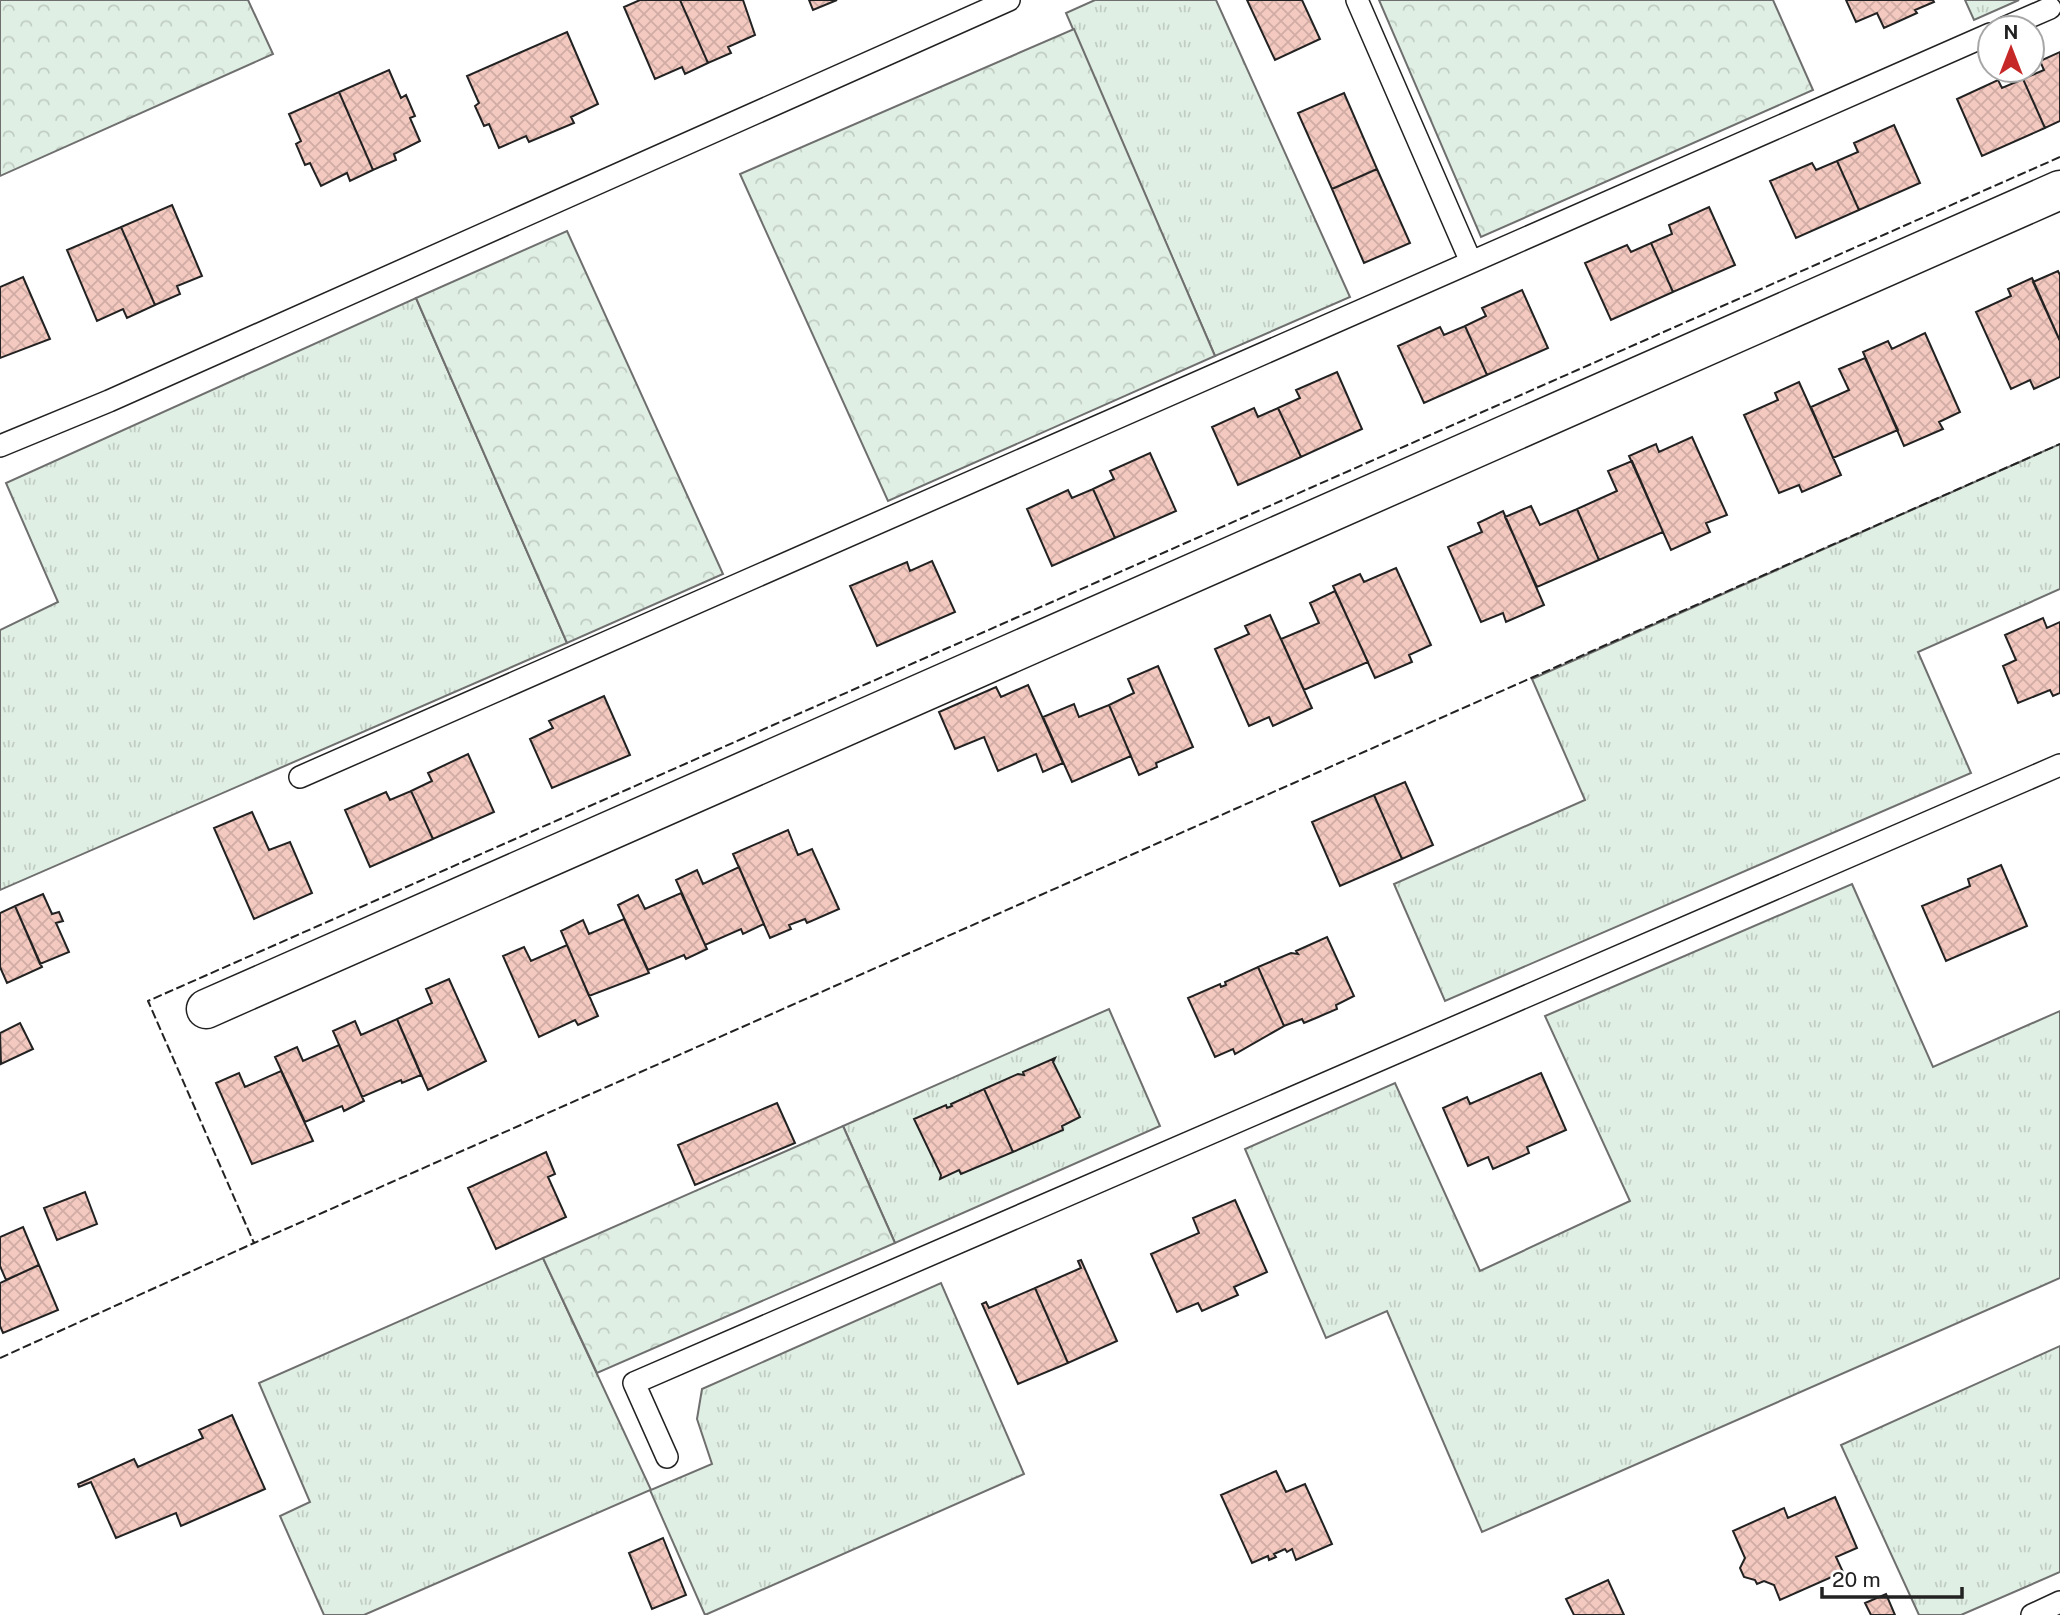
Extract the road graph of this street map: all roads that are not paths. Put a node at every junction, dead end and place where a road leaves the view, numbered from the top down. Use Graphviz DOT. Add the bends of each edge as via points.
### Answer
graph roads {
  1 [pos="1009,0"];
  2 [pos="1357,0"];
  3 [pos="2050,8"];
  4 [pos="2036,14"];
  5 [pos="1976,40"];
  6 [pos="2060,190"];
  7 [pos="1471,262"];
  8 [pos="0,446"];
  9 [pos="2060,765"];
  10 [pos="300,777"];
  11 [pos="206,1009"];
  12 [pos="667,1457"];
  13 [pos="2060,1602"];
  14 [pos="2032,1615"];
  1 -- 8 [label="lane"];
  2 -- 7 [label="lane"];
  3 -- 4 [label="lane"];
  5 -- 7 [label="lane"];
  6 -- 11 [label="street"];
  7 -- 10 [label="lane"];
  9 -- 12 [label="lane" via="634,1383"];
  13 -- 14 [label="lane"];
}
